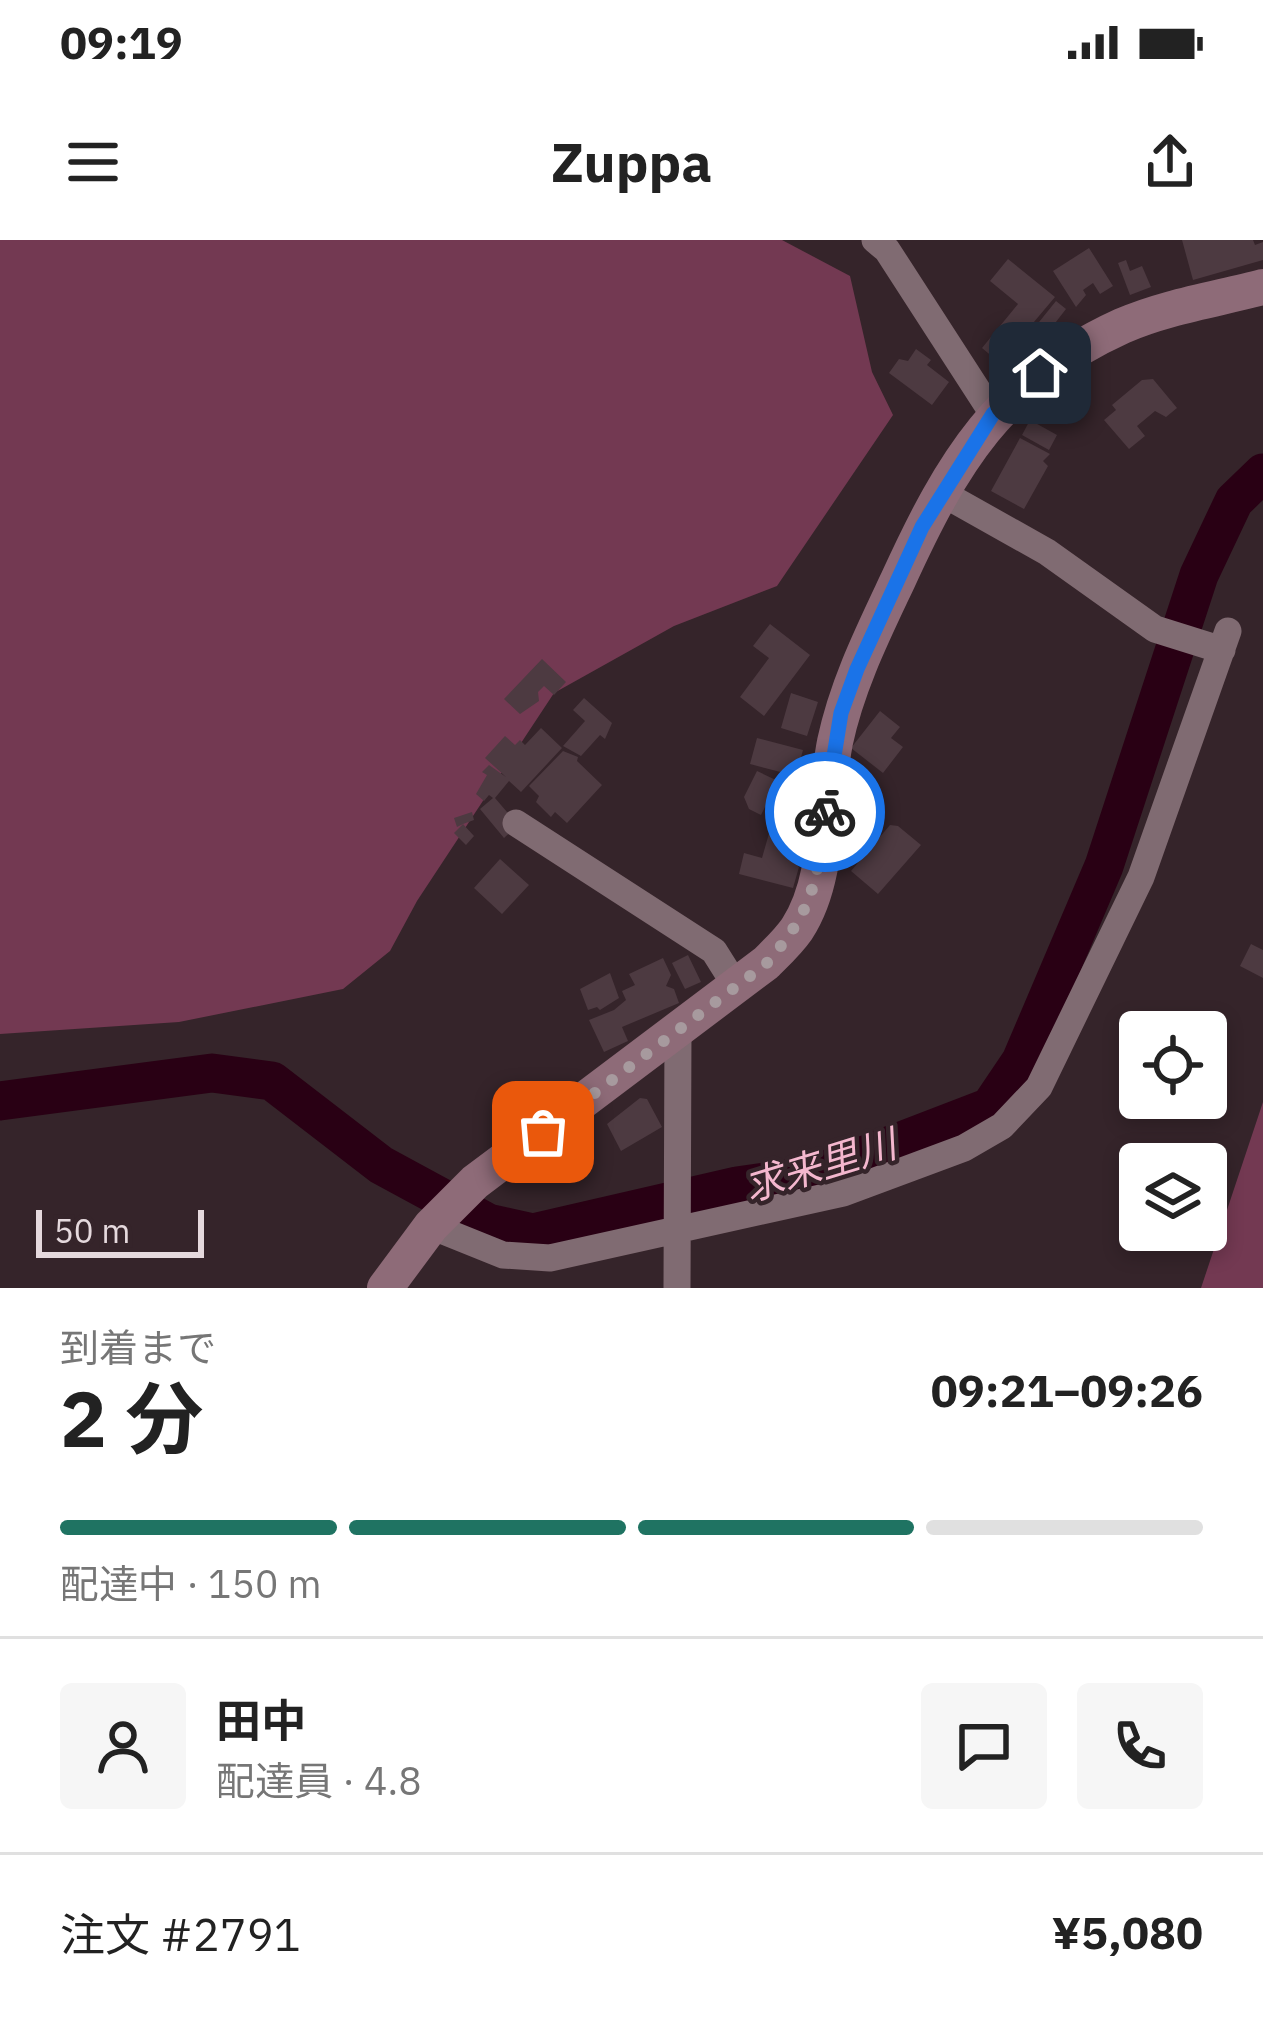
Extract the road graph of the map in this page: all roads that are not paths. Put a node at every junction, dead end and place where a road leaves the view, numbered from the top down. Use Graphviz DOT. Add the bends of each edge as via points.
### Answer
graph roads {
  1 [pos="875,240"];
  2 [pos="1263,287"];
  3 [pos="993,414"];
  4 [pos="942,493"];
  5 [pos="516,823"];
  6 [pos="736,986"];
  7 [pos="678,1030"];
  8 [pos="430,1226"];
  9 [pos="677,1228"];
  10 [pos="385,1288"];
  11 [pos="677,1288"];
  1 -- 3 [label="street"];
  2 -- 3 [label="street" via="1126,324 1040,373"];
  3 -- 4 [label="street"];
  4 -- 6 [label="street" via="841,713 815,889 796,929"];
  4 -- 9 [label="street" via="1047,552 1155,629 1225,640 1141,877 1039,1087 1003,1126 843,1193"];
  5 -- 6 [label="street" via="714,951"];
  6 -- 7 [label="street"];
  7 -- 8 [label="street" via="475,1182"];
  7 -- 9 [label="street"];
  8 -- 9 [label="street" via="503,1255 550,1258"];
  8 -- 10 [label="street"];
  9 -- 11 [label="street"];
}
